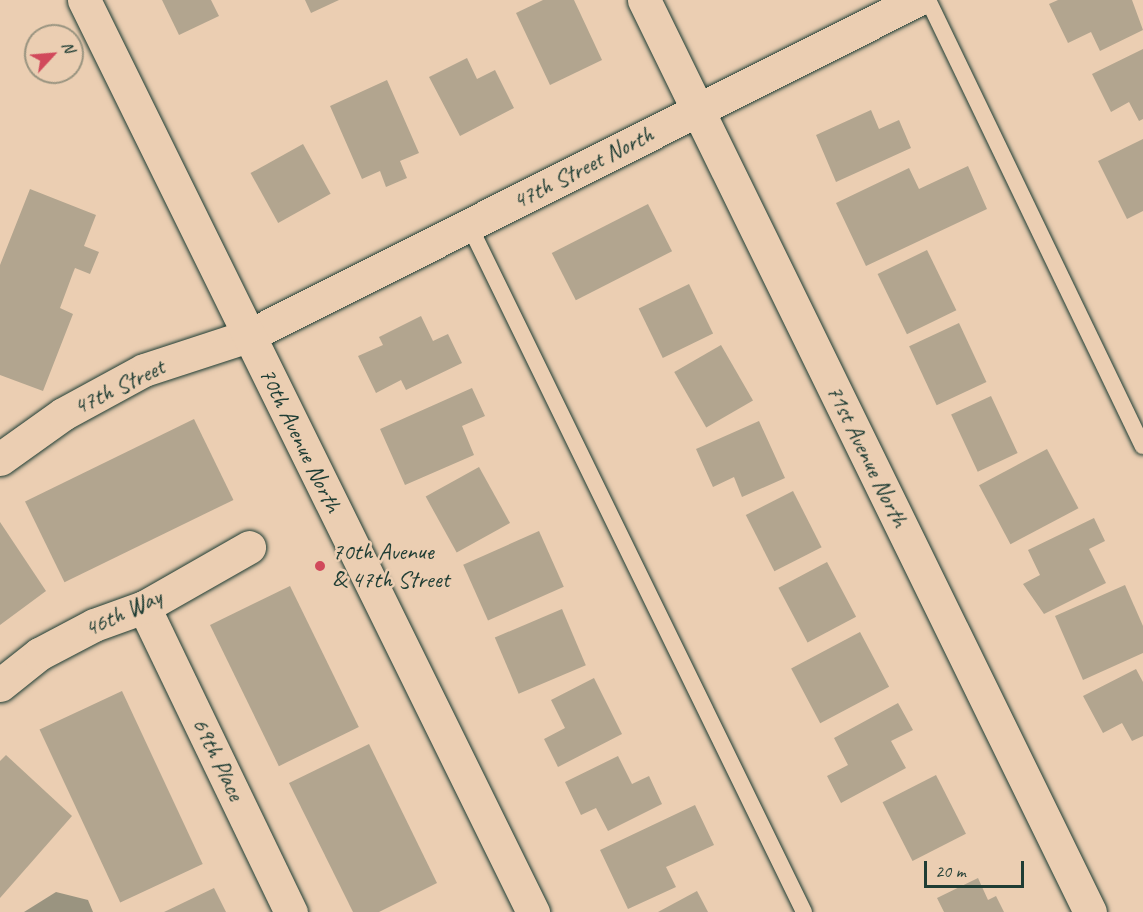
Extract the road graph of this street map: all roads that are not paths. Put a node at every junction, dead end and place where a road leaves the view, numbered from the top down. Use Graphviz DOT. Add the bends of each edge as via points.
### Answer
graph roads {
  1 [pos="84,0"];
  2 [pos="644,0"];
  3 [pos="916,0"];
  4 [pos="928,0"];
  5 [pos="698,110"];
  6 [pos="469,225"];
  7 [pos="248,336"];
  8 [pos="1143,446"];
  9 [pos="0,459"];
  10 [pos="249,547"];
  11 [pos="144,607"];
  12 [pos="0,685"];
  13 [pos="291,912"];
  14 [pos="533,912"];
  15 [pos="804,912"];
  16 [pos="1090,912"];
  1 -- 7 [label="street, 70th Avenue North"];
  2 -- 5 [label="street, 71st Avenue North"];
  3 -- 5 [label="street, 47th Street North"];
  4 -- 8 [label="lane"];
  5 -- 6 [label="street, 47th Street North"];
  5 -- 16 [label="street, 71st Avenue North"];
  6 -- 7 [label="street, 47th Street North"];
  6 -- 15 [label="lane"];
  7 -- 9 [label="street, 47th Street" via="144,370 63,414"];
  7 -- 14 [label="street, 70th Avenue North"];
  10 -- 11 [label="street, 46th Way"];
  11 -- 12 [label="street, 46th Way" via="94,625 39,654"];
  11 -- 13 [label="street, 69th Place"];
}
